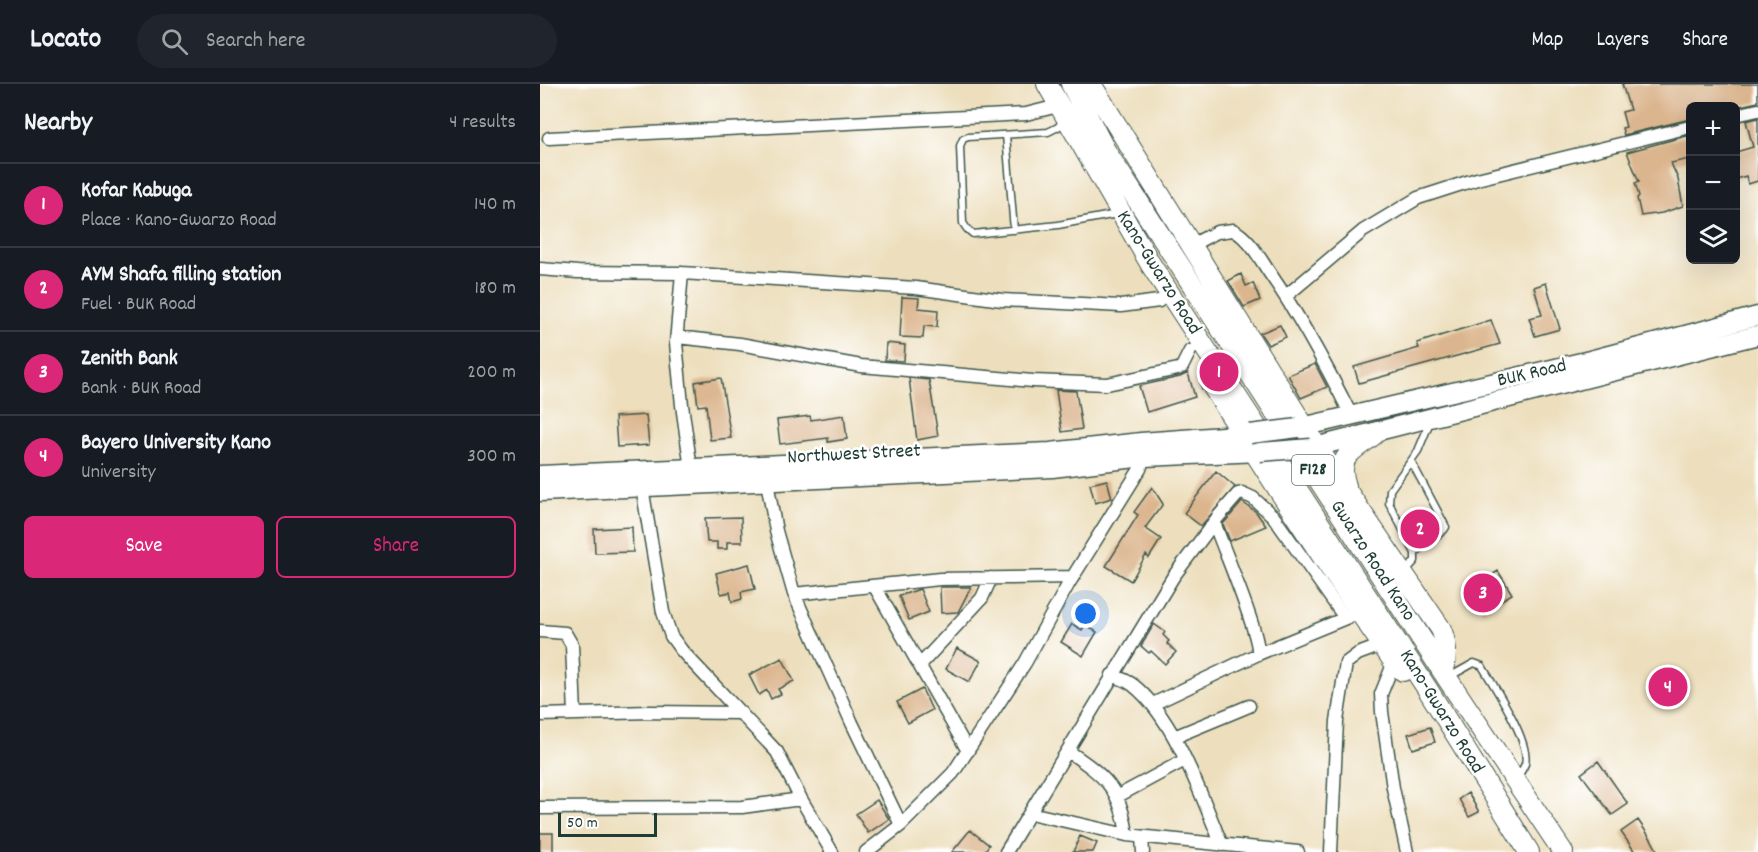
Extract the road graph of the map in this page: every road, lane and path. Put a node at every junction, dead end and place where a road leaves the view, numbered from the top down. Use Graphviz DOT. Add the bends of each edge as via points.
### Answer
graph roads {
  1 [pos="1047,84"];
  2 [pos="1071,84"];
  3 [pos="1090,84"];
  4 [pos="1758,110"];
  5 [pos="1062,113"];
  6 [pos="1740,115"];
  7 [pos="1686,128"];
  8 [pos="1120,131"];
  9 [pos="1006,135"];
  10 [pos="549,138"];
  11 [pos="1105,150"];
  12 [pos="1117,210"];
  13 [pos="1014,230"];
  14 [pos="1191,245"];
  15 [pos="540,269"];
  16 [pos="682,273"];
  17 [pos="1286,296"];
  18 [pos="1159,301"];
  19 [pos="1758,316"];
  20 [pos="1758,335"];
  21 [pos="677,337"];
  22 [pos="1190,351"];
  23 [pos="1352,417"];
  24 [pos="1431,418"];
  25 [pos="1302,428"];
  26 [pos="1377,432"];
  27 [pos="1251,443"];
  28 [pos="1314,447"];
  29 [pos="1168,448"];
  30 [pos="1144,457"];
  31 [pos="1411,461"];
  32 [pos="691,469"];
  33 [pos="540,475"];
  34 [pos="767,482"];
  35 [pos="642,488"];
  36 [pos="1347,489"];
  37 [pos="540,492"];
  38 [pos="1214,522"];
  39 [pos="1415,553"];
  40 [pos="1404,573"];
  41 [pos="1073,577"];
  42 [pos="991,578"];
  43 [pos="874,587"];
  44 [pos="794,594"];
  45 [pos="1353,616"];
  46 [pos="540,631"];
  47 [pos="1382,645"];
  48 [pos="1258,654"];
  49 [pos="1394,662"];
  50 [pos="920,665"];
  51 [pos="1445,674"];
  52 [pos="1113,675"];
  53 [pos="1428,690"];
  54 [pos="1153,704"];
  55 [pos="1249,706"];
  56 [pos="741,712"];
  57 [pos="575,714"];
  58 [pos="540,715"];
  59 [pos="1174,737"];
  60 [pos="968,751"];
  61 [pos="1068,752"];
  62 [pos="1185,760"];
  63 [pos="1516,780"];
  64 [pos="1118,796"];
  65 [pos="801,799"];
  66 [pos="540,808"];
  67 [pos="1030,813"];
  68 [pos="901,825"];
  69 [pos="1127,835"];
  70 [pos="1142,837"];
  71 [pos="1222,845"];
  72 [pos="879,848"];
  73 [pos="832,852"];
  74 [pos="866,852"];
  75 [pos="1006,852"];
  76 [pos="1143,852"];
  77 [pos="1298,852"];
  78 [pos="1331,852"];
  79 [pos="1407,852"];
  80 [pos="1529,852"];
  81 [pos="1563,852"];
  1 -- 5 [label="main road, Kano-Gwarzo Road / F128"];
  2 -- 11 [label="main road, Gwarzo Road Kano / F128"];
  3 -- 8 [label="main road"];
  4 -- 6 [label="street"];
  5 -- 9 [label="lane" via="1058,128 1048,132"];
  5 -- 10 [label="street"];
  5 -- 12 [label="main road, Kano-Gwarzo Road / F128"];
  7 -- 17 [label="street" via="1418,198 1363,231"];
  8 -- 11 [label="main road"];
  8 -- 14 [label="main road"];
  9 -- 13 [label="lane"];
  9 -- 13 [label="lane" via="968,137 960,146 963,223 973,234"];
  11 -- 51 [label="main road, Gwarzo Road Kano / F128"];
  12 -- 13 [label="lane" via="1058,225"];
  12 -- 18 [label="main road" via="1114,223 1124,245"];
  12 -- 53 [label="main road, Kano-Gwarzo Road / F128"];
  14 -- 17 [label="street" via="1217,232 1233,230 1251,246"];
  14 -- 25 [label="main road"];
  15 -- 16 [label="street"];
  16 -- 18 [label="street" via="916,288 1002,300 1121,306"];
  16 -- 21 [label="street"];
  17 -- 23 [label="street" via="1318,348"];
  18 -- 22 [label="main road"];
  19 -- 23 [label="main road, BUK Road"];
  20 -- 24 [label="main road, BUK Road"];
  21 -- 22 [label="street" via="861,366 1107,384 1178,369"];
  21 -- 32 [label="street"];
  22 -- 27 [label="main road"];
  23 -- 25 [label="main road, BUK Road"];
  24 -- 26 [label="main road, BUK Road"];
  24 -- 31 [label="lane"];
  25 -- 27 [label="main road, BUK Road, bridge"];
  25 -- 28 [label="main road"];
  26 -- 28 [label="main road, BUK Road"];
  26 -- 36 [label="main road" via="1347,454 1342,463"];
  27 -- 28 [label="main road, BUK Road, bridge"];
  27 -- 29 [label="main road"];
  27 -- 45 [label="main road"];
  28 -- 36 [label="main road"];
  29 -- 30 [label="main road, Northwest Street"];
  29 -- 32 [label="main road, Northwest Street"];
  30 -- 34 [label="main road, Northwest Street" via="1052,468"];
  30 -- 41 [label="street" via="1140,470"];
  31 -- 39 [label="lane" via="1390,490 1389,503"];
  31 -- 39 [label="lane" via="1446,527"];
  32 -- 33 [label="main road, Northwest Street"];
  34 -- 35 [label="main road, Northwest Street"];
  34 -- 44 [label="street"];
  35 -- 37 [label="main road, Northwest Street"];
  35 -- 56 [label="street" via="663,612 671,636"];
  36 -- 40 [label="main road"];
  38 -- 45 [label="street" via="1238,494 1253,498 1273,516"];
  38 -- 48 [label="street"];
  38 -- 52 [label="street" via="1173,577"];
  39 -- 40 [label="lane" via="1415,561"];
  40 -- 51 [label="main road" via="1446,640"];
  41 -- 42 [label="street"];
  41 -- 60 [label="street" via="1025,663"];
  42 -- 43 [label="street"];
  42 -- 50 [label="street" via="982,598"];
  43 -- 44 [label="street"];
  43 -- 50 [label="street"];
  44 -- 68 [label="street"];
  45 -- 47 [label="main road"];
  45 -- 48 [label="street"];
  46 -- 57 [label="street" via="565,633 572,645"];
  47 -- 49 [label="main road"];
  47 -- 78 [label="street" via="1346,663 1337,721"];
  48 -- 54 [label="street"];
  49 -- 53 [label="main road"];
  49 -- 79 [label="street" via="1381,694 1382,712"];
  50 -- 60 [label="street"];
  51 -- 63 [label="main road, Gwarzo Road Kano / F128"];
  51 -- 63 [label="lane" via="1474,663 1482,666 1510,712 1524,747 1525,763"];
  52 -- 54 [label="street" via="1132,683"];
  52 -- 61 [label="street"];
  53 -- 80 [label="main road, Kano-Gwarzo Road / F128"];
  54 -- 59 [label="street"];
  55 -- 59 [label="street"];
  56 -- 57 [label="street"];
  56 -- 65 [label="street" via="777,752"];
  57 -- 58 [label="street"];
  59 -- 62 [label="street"];
  60 -- 68 [label="street" via="953,773"];
  61 -- 64 [label="street" via="1097,771"];
  61 -- 67 [label="street"];
  62 -- 64 [label="street"];
  62 -- 71 [label="street"];
  63 -- 81 [label="main road, Gwarzo Road Kano / F128"];
  64 -- 69 [label="street"];
  65 -- 66 [label="street" via="742,807"];
  65 -- 73 [label="street"];
  67 -- 69 [label="street"];
  67 -- 75 [label="street"];
  68 -- 72 [label="street"];
  69 -- 70 [label="street"];
  70 -- 71 [label="street"];
  70 -- 76 [label="street"];
  71 -- 77 [label="street"];
  72 -- 74 [label="street"];
}
